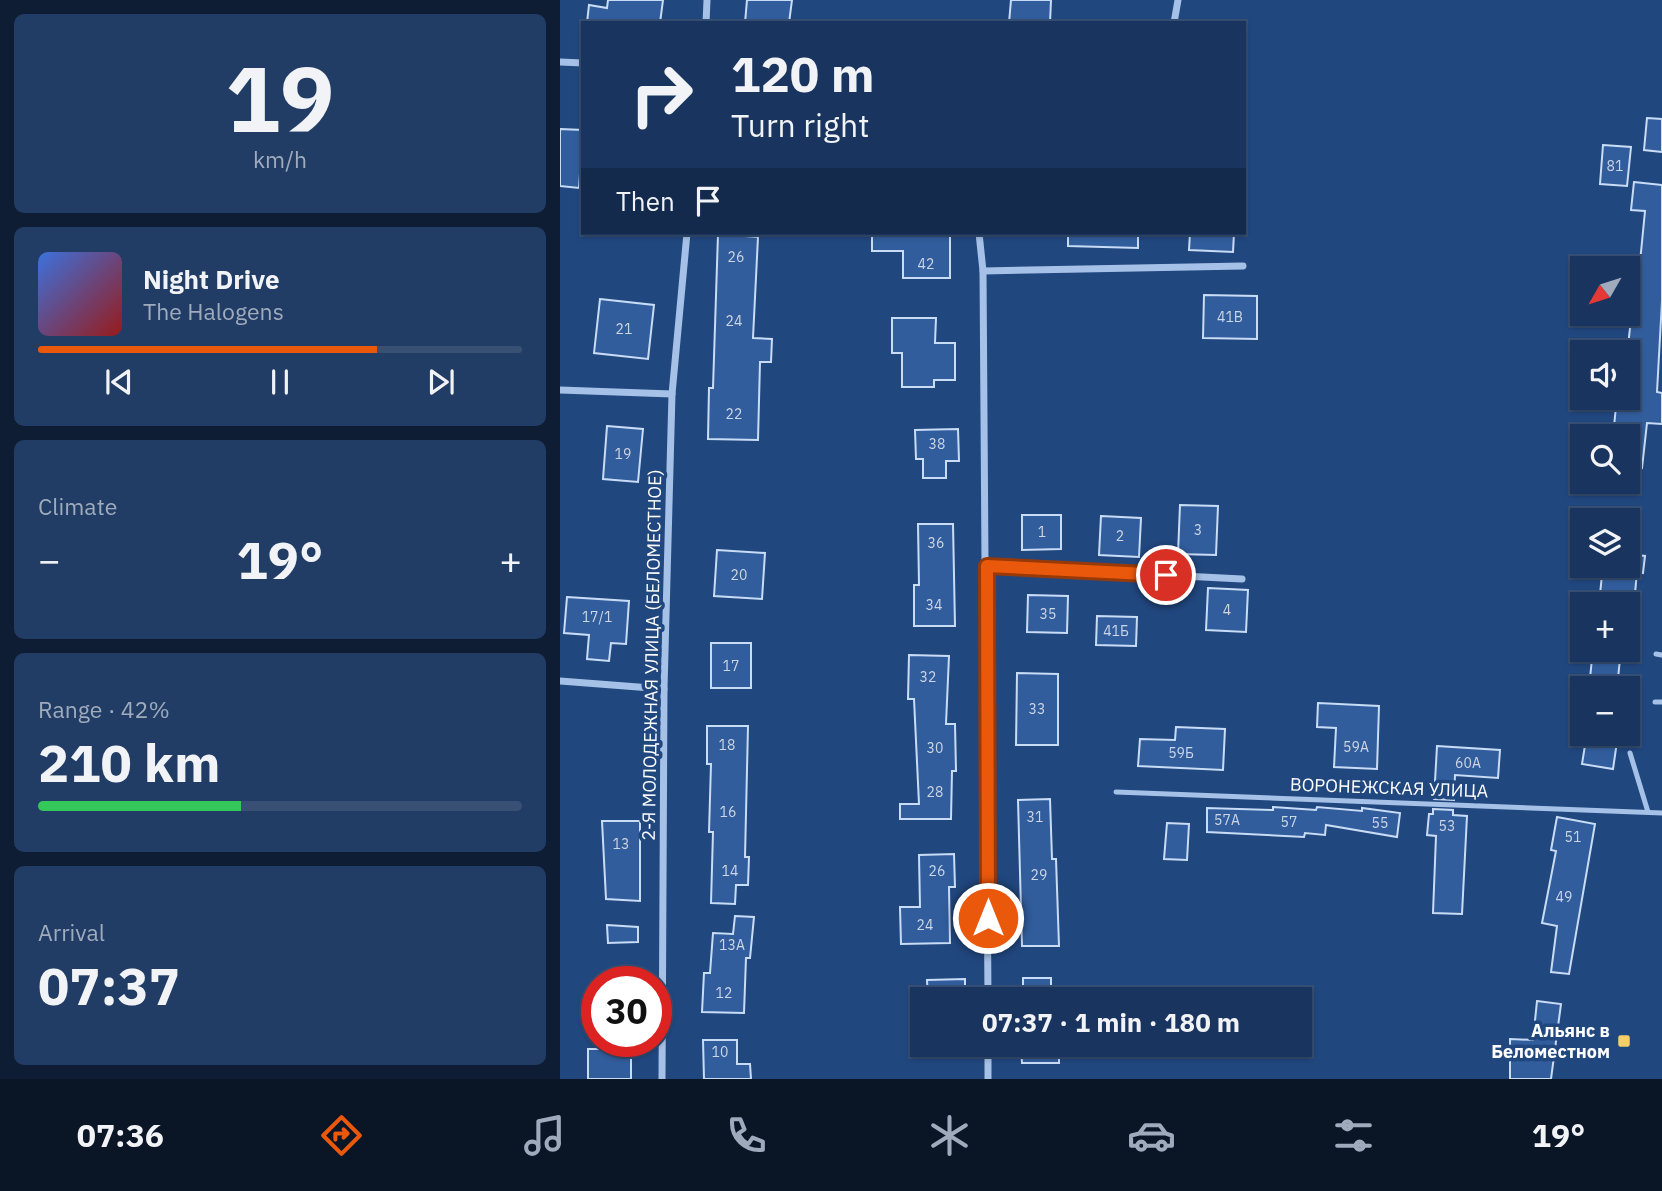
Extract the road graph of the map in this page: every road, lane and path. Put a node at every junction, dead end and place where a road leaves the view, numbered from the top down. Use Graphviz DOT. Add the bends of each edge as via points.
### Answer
graph roads {
  1 [pos="707,0"];
  2 [pos="1178,0"];
  3 [pos="706,21"];
  4 [pos="1174,21"];
  5 [pos="560,62"];
  6 [pos="581,64"];
  7 [pos="687,235"];
  8 [pos="979,235"];
  9 [pos="1243,267"];
  10 [pos="983,271"];
  11 [pos="560,390"];
  12 [pos="672,394"];
  13 [pos="987,566"];
  14 [pos="1242,579"];
  15 [pos="560,681"];
  16 [pos="664,689"];
  17 [pos="1630,753"];
  18 [pos="1116,792"];
  19 [pos="1648,812"];
  20 [pos="1662,813"];
  21 [pos="988,987"];
  22 [pos="988,1057"];
  23 [pos="662,1079"];
  24 [pos="988,1079"];
  1 -- 3 [label="street"];
  2 -- 4 [label="street"];
  5 -- 6 [label="street"];
  7 -- 12 [label="street, 2-Я МОЛОДЕЖНАЯ УЛИЦА (БЕЛОМЕСТНОЕ)"];
  8 -- 10 [label="street"];
  9 -- 10 [label="street"];
  10 -- 13 [label="street"];
  11 -- 12 [label="street"];
  12 -- 16 [label="street, 2-Я МОЛОДЕЖНАЯ УЛИЦА (БЕЛОМЕСТНОЕ)"];
  13 -- 14 [label="street"];
  13 -- 21 [label="street"];
  15 -- 16 [label="street"];
  16 -- 23 [label="street, 2-Я МОЛОДЕЖНАЯ УЛИЦА (БЕЛОМЕСТНОЕ)"];
  17 -- 19 [label="lane"];
  18 -- 19 [label="lane, ВОРОНЕЖСКАЯ УЛИЦА"];
  19 -- 20 [label="lane, ВОРОНЕЖСКАЯ УЛИЦА"];
  22 -- 24 [label="street"];
}
